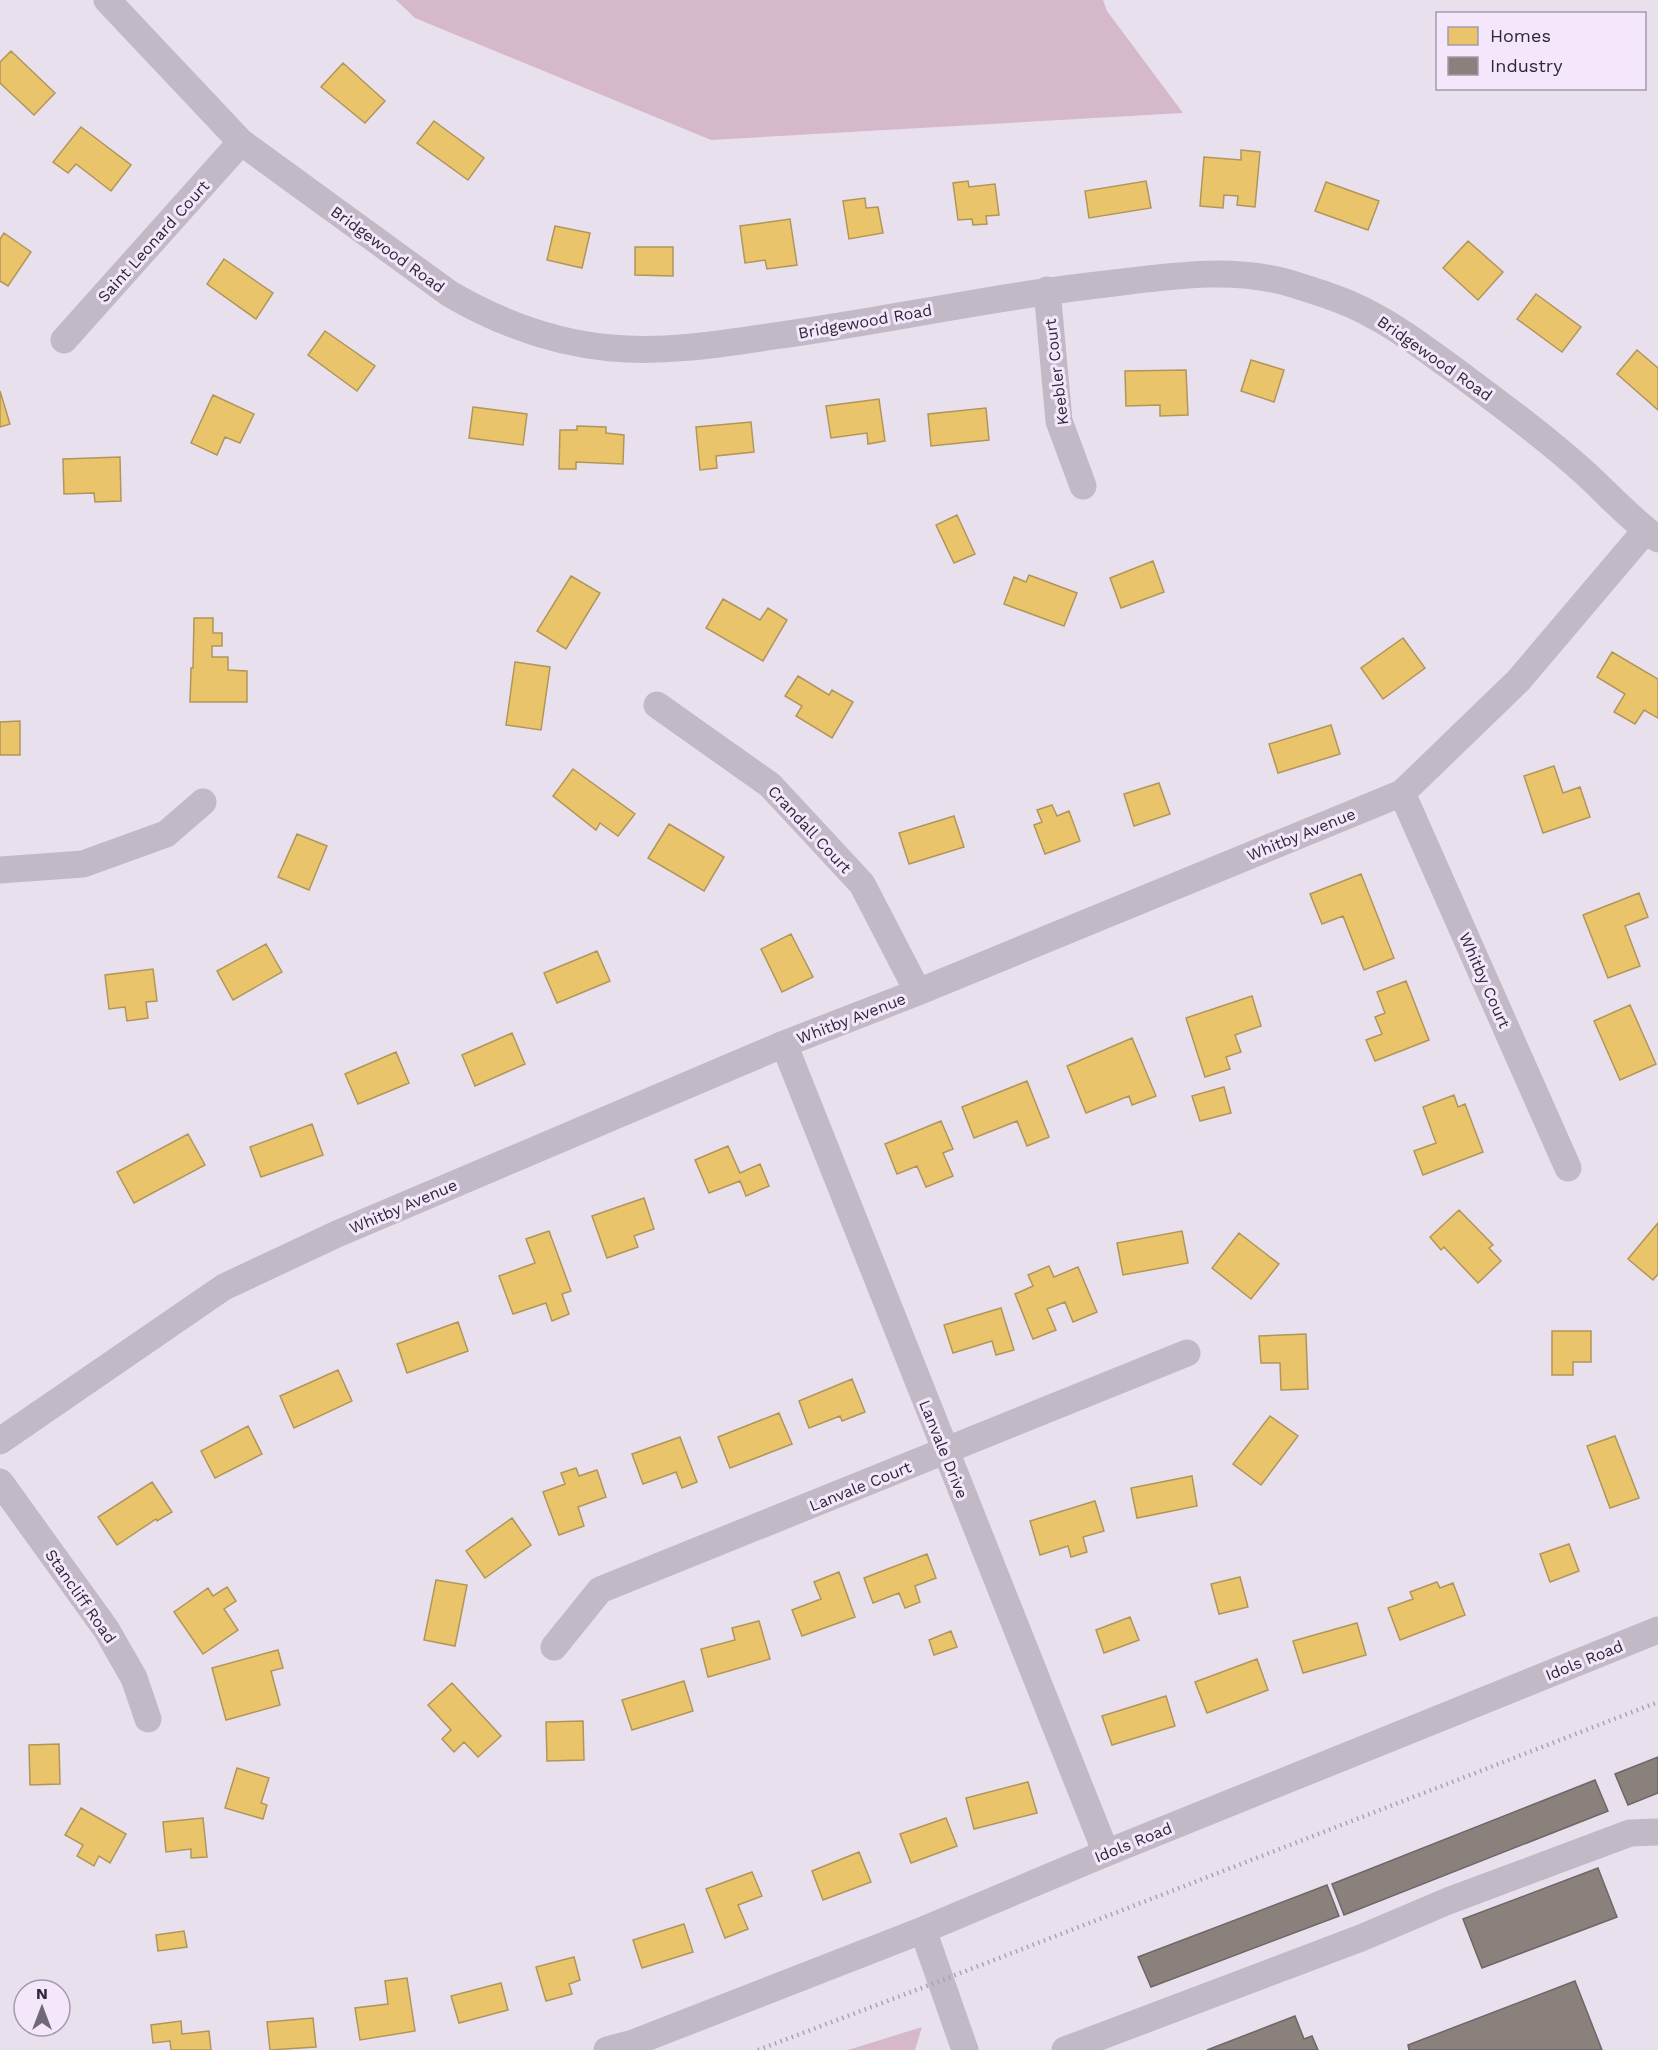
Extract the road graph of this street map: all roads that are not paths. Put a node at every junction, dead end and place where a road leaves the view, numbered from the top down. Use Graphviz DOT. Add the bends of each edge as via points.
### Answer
graph roads {
  1 [pos="107,0"];
  2 [pos="241,142"];
  3 [pos="1047,290"];
  4 [pos="64,340"];
  5 [pos="1083,486"];
  6 [pos="1652,535"];
  7 [pos="657,705"];
  8 [pos="1402,793"];
  9 [pos="203,802"];
  10 [pos="0,870"];
  11 [pos="918,993"];
  12 [pos="784,1044"];
  13 [pos="1568,1168"];
  14 [pos="1187,1353"];
  15 [pos="0,1441"];
  16 [pos="945,1452"];
  17 [pos="0,1482"];
  18 [pos="1658,1630"];
  19 [pos="554,1647"];
  20 [pos="148,1719"];
  21 [pos="1658,1832"];
  22 [pos="1106,1853"];
  23 [pos="923,1930"];
  24 [pos="607,2050"];
  25 [pos="964,2050"];
  26 [pos="1065,2050"];
  1 -- 2 [label="street, Bridgewood Road"];
  2 -- 3 [label="street, Bridgewood Road" via="450,294 517,327 563,340 656,350 704,346"];
  2 -- 4 [label="street, Saint Leonard Court"];
  3 -- 5 [label="street, Keebler Court" via="1059,421"];
  3 -- 6 [label="street, Bridgewood Road" via="1210,274 1284,282 1330,296 1405,334 1504,406"];
  6 -- 8 [label="street, Whitby Avenue" via="1518,681"];
  7 -- 11 [label="street, Crandall Court" via="770,784 862,884"];
  8 -- 11 [label="street, Whitby Avenue"];
  8 -- 13 [label="street, Whitby Court"];
  9 -- 10 [label="street" via="166,834 84,864"];
  11 -- 12 [label="street, Whitby Avenue"];
  12 -- 15 [label="street, Whitby Avenue" via="337,1234 224,1287"];
  12 -- 16 [label="street, Lanvale Drive"];
  14 -- 16 [label="street, Lanvale Court"];
  16 -- 19 [label="street, Lanvale Court" via="600,1590"];
  16 -- 22 [label="street, Lanvale Drive"];
  17 -- 20 [label="street, Stancliff Road" via="106,1629 134,1678"];
  18 -- 22 [label="street, Idols Road"];
  21 -- 26 [label="street" via="1630,1833"];
  22 -- 23 [label="street, Idols Road"];
  23 -- 24 [label="street, Idols Road"];
  23 -- 25 [label="street"];
}
